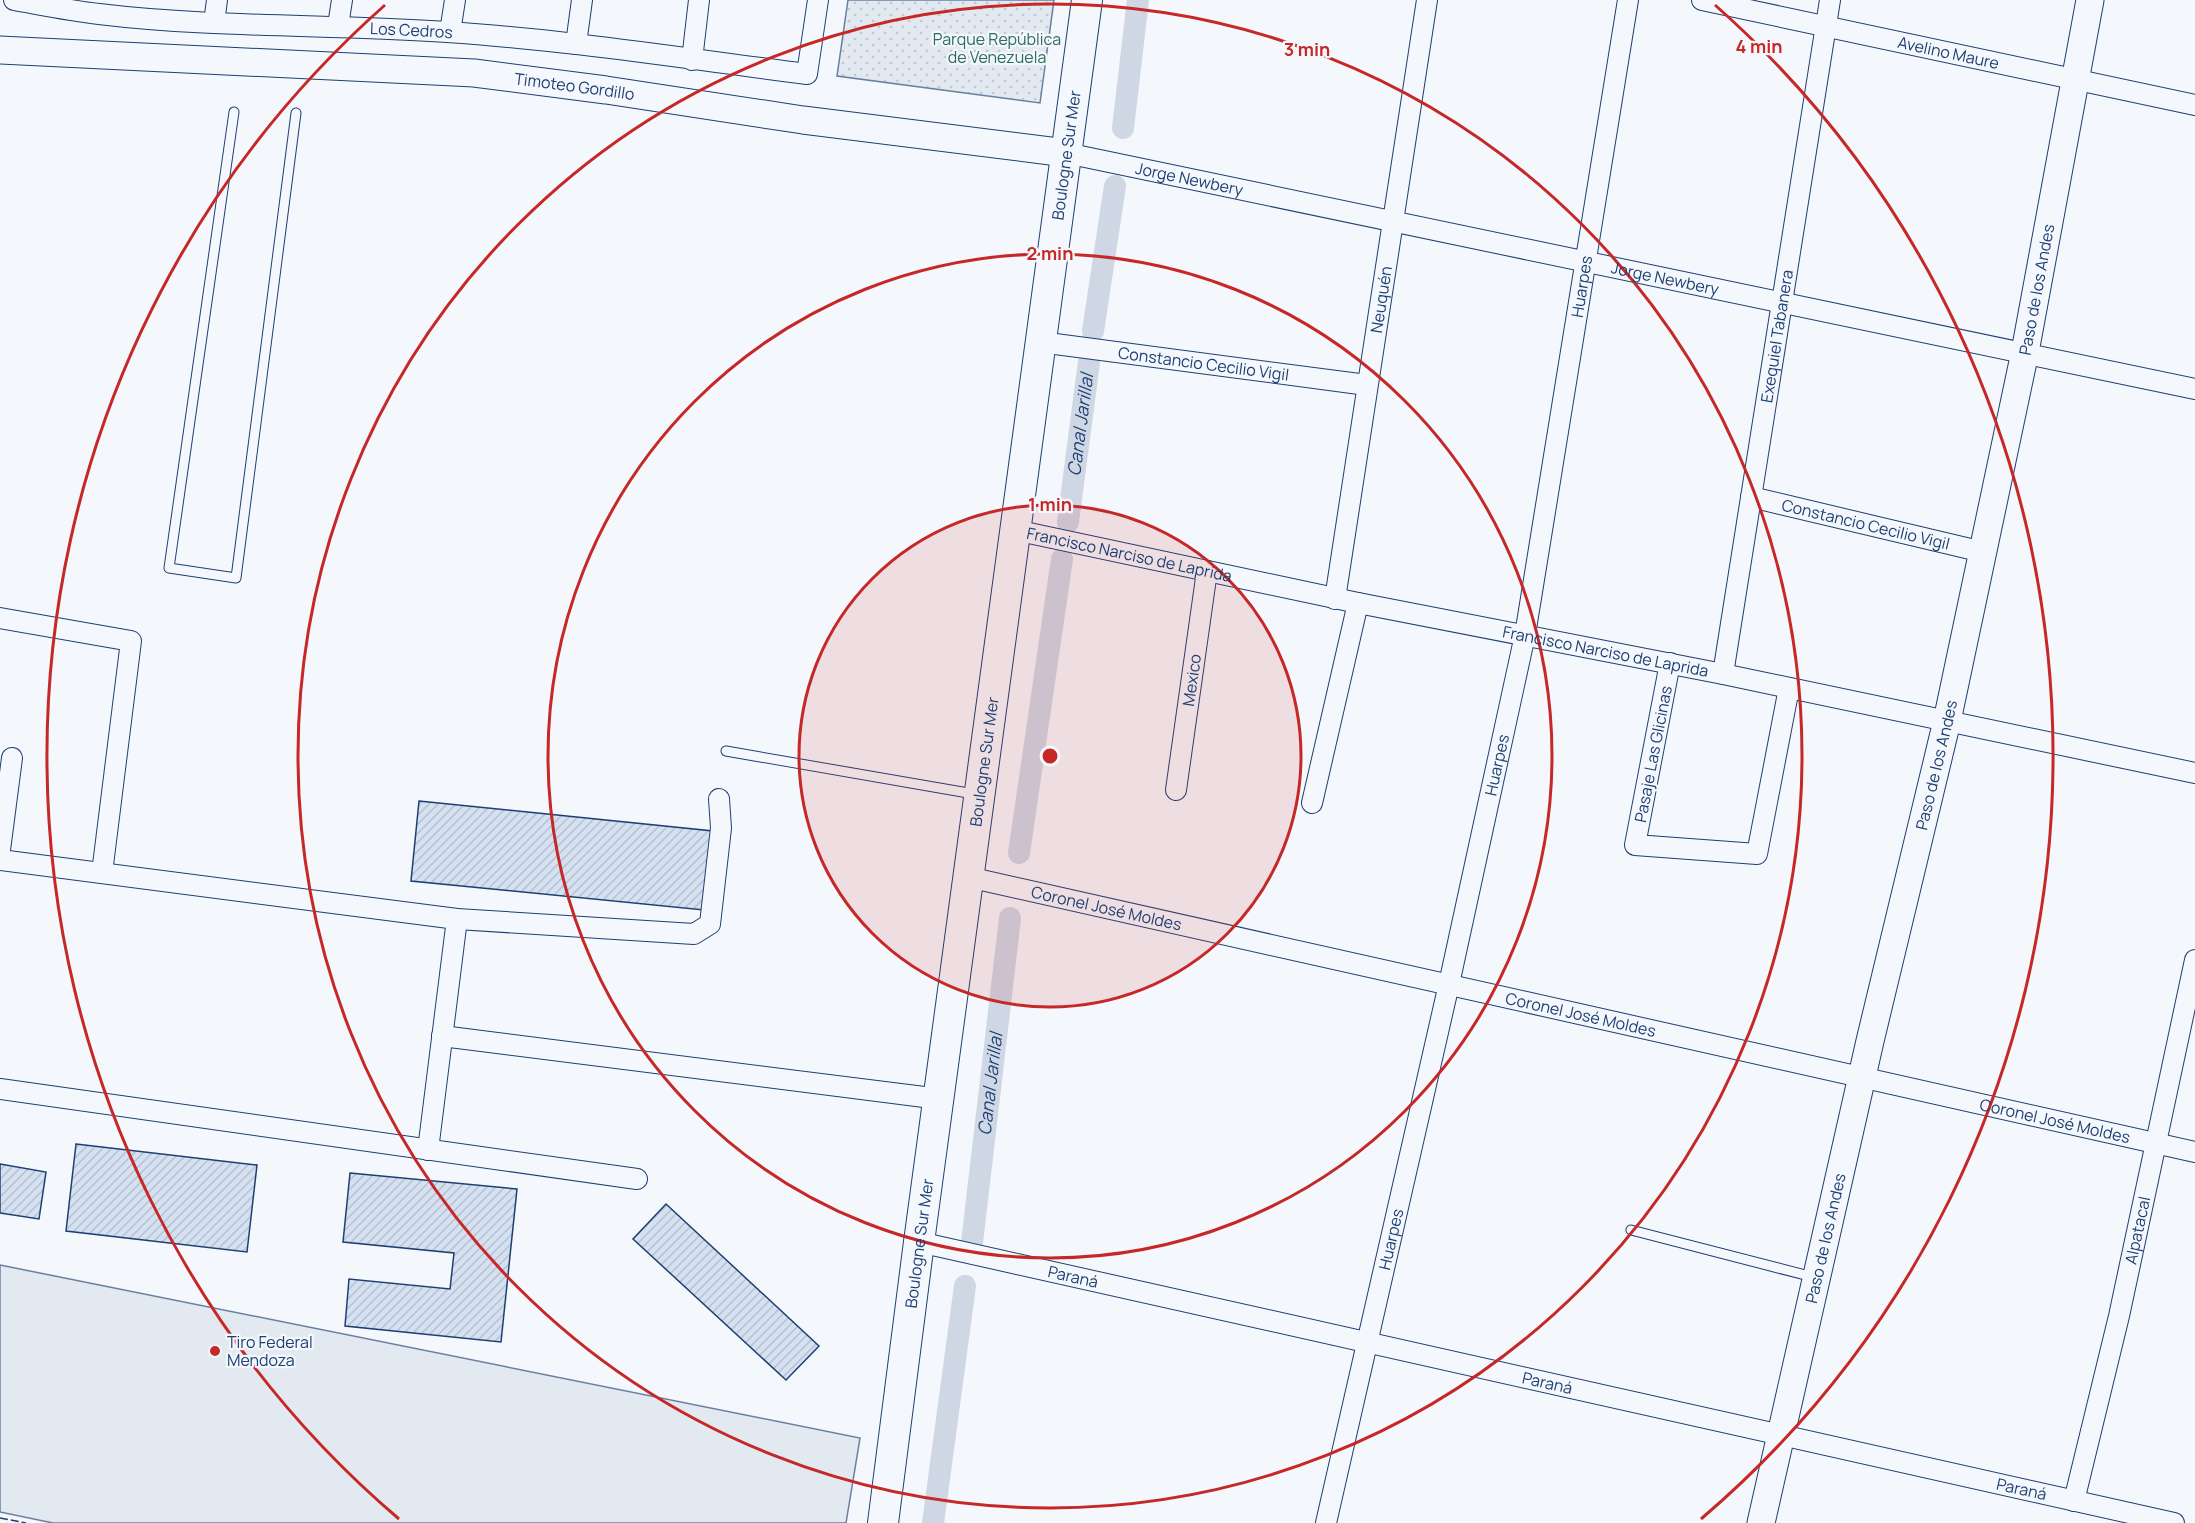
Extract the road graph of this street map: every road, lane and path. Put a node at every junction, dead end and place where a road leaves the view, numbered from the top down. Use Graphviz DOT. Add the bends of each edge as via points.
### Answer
graph roads {
  1 [pos="14,0"];
  2 [pos="217,0"];
  3 [pos="342,0"];
  4 [pos="455,0"];
  5 [pos="582,0"];
  6 [pos="699,0"];
  7 [pos="819,0"];
  8 [pos="1088,0"];
  9 [pos="1427,0"];
  10 [pos="1628,0"];
  11 [pos="1702,0"];
  12 [pos="1830,0"];
  13 [pos="2090,0"];
  14 [pos="100,7"];
  15 [pos="214,22"];
  16 [pos="338,26"];
  17 [pos="1826,27"];
  18 [pos="450,32"];
  19 [pos="576,44"];
  20 [pos="0,50"];
  21 [pos="79,54"];
  22 [pos="0,59"];
  23 [pos="692,60"];
  24 [pos="2075,79"];
  25 [pos="2195,105"];
  26 [pos="234,112"];
  27 [pos="296,113"];
  28 [pos="1066,153"];
  29 [pos="1392,220"];
  30 [pos="1587,261"];
  31 [pos="1782,302"];
  32 [pos="1040,342"];
  33 [pos="2025,352"];
  34 [pos="1366,385"];
  35 [pos="2195,389"];
  36 [pos="1751,497"];
  37 [pos="1015,530"];
  38 [pos="1983,552"];
  39 [pos="1207,571"];
  40 [pos="1335,598"];
  41 [pos="1358,603"];
  42 [pos="0,618"];
  43 [pos="1526,635"];
  44 [pos="1670,663"];
  45 [pos="1723,674"];
  46 [pos="1789,688"];
  47 [pos="1947,720"];
  48 [pos="726,751"];
  49 [pos="12,758"];
  50 [pos="2195,773"];
  51 [pos="1176,790"];
  52 [pos="980,795"];
  53 [pos="719,799"];
  54 [pos="1312,802"];
  55 [pos="0,850"];
  56 [pos="0,860"];
  57 [pos="102,873"];
  58 [pos="968,877"];
  59 [pos="458,919"];
  60 [pos="2195,960"];
  61 [pos="1449,984"];
  62 [pos="442,1036"];
  63 [pos="1862,1077"];
  64 [pos="0,1089"];
  65 [pos="940,1099"];
  66 [pos="2156,1143"];
  67 [pos="428,1150"];
  68 [pos="2195,1152"];
  69 [pos="637,1179"];
  70 [pos="1631,1230"];
  71 [pos="919,1242"];
  72 [pos="1816,1278"];
  73 [pos="1368,1342"];
  74 [pos="1780,1435"];
  75 [pos="2074,1501"];
  76 [pos="883,1523"];
  77 [pos="1326,1523"];
  78 [pos="1761,1523"];
  79 [pos="2174,1523"];
  1 -- 14 [label="street, Los Cedros"];
  2 -- 15 [label="street"];
  3 -- 16 [label="street"];
  4 -- 18 [label="street"];
  5 -- 19 [label="street"];
  6 -- 23 [label="street"];
  7 -- 23 [label="street, Los Cedros" via="807,74"];
  8 -- 28 [label="main road, Boulogne Sur Mer"];
  9 -- 29 [label="street, Neuquén"];
  10 -- 30 [label="street, Huarpes"];
  11 -- 17 [label="street, Avelino Maure"];
  12 -- 17 [label="street, Exequiel Tabanera"];
  13 -- 24 [label="street, Paso de los Andes"];
  14 -- 15 [label="street, Los Cedros"];
  15 -- 16 [label="street, Los Cedros"];
  16 -- 18 [label="street, Los Cedros"];
  17 -- 24 [label="street, Avelino Maure"];
  17 -- 31 [label="street, Exequiel Tabanera"];
  18 -- 19 [label="street, Los Cedros"];
  19 -- 23 [label="street, Los Cedros"];
  20 -- 21 [label="street, Timoteo Gordillo"];
  21 -- 22 [label="street, Timoteo Gordillo"];
  21 -- 28 [label="street, Timoteo Gordillo" via="474,73"];
  24 -- 25 [label="street, Avelino Maure"];
  24 -- 33 [label="street, Paso de los Andes"];
  26 -- 27 [label="lane" via="169,568 236,578"];
  28 -- 29 [label="street, Jorge Newbery"];
  28 -- 32 [label="main road, Boulogne Sur Mer"];
  29 -- 30 [label="street, Jorge Newbery"];
  29 -- 34 [label="street, Neuquén"];
  30 -- 31 [label="street, Jorge Newbery"];
  30 -- 43 [label="street, Huarpes"];
  31 -- 33 [label="street, Jorge Newbery"];
  31 -- 36 [label="street, Exequiel Tabanera"];
  32 -- 34 [label="street, Constancio Cecilio Vigil"];
  32 -- 37 [label="main road, Boulogne Sur Mer"];
  33 -- 35 [label="street, Jorge Newbery"];
  33 -- 38 [label="street, Paso de los Andes"];
  34 -- 40 [label="street, Neuquén"];
  36 -- 38 [label="street, Constancio Cecilio Vigil"];
  36 -- 45 [label="street, Exequiel Tabanera"];
  37 -- 39 [label="street, Francisco Narciso de Laprida"];
  37 -- 52 [label="main road, Boulogne Sur Mer"];
  38 -- 47 [label="street, Paso de los Andes"];
  39 -- 40 [label="street, Francisco Narciso de Laprida"];
  39 -- 51 [label="street, Mexico"];
  40 -- 41 [label="street, Francisco Narciso de Laprida"];
  41 -- 43 [label="street, Francisco Narciso de Laprida"];
  41 -- 54 [label="street"];
  42 -- 57 [label="street" via="131,641"];
  43 -- 44 [label="street, Francisco Narciso de Laprida"];
  43 -- 61 [label="street, Huarpes"];
  44 -- 45 [label="street, Francisco Narciso de Laprida"];
  44 -- 46 [label="street, Pasaje Las Glicinas" via="1635,845 1757,854"];
  45 -- 46 [label="street, Francisco Narciso de Laprida"];
  46 -- 47 [label="street, Francisco Narciso de Laprida"];
  47 -- 50 [label="street, Francisco Narciso de Laprida"];
  47 -- 63 [label="street, Paso de los Andes"];
  48 -- 52 [label="lane"];
  49 -- 55 [label="street"];
  52 -- 58 [label="main road, Boulogne Sur Mer"];
  53 -- 59 [label="street" via="721,828 710,924 694,934"];
  56 -- 57 [label="street"];
  57 -- 59 [label="street"];
  58 -- 61 [label="street, Coronel José Moldes"];
  58 -- 65 [label="main road, Boulogne Sur Mer"];
  59 -- 62 [label="street"];
  60 -- 66 [label="street, Alpatacal"];
  61 -- 63 [label="street, Coronel José Moldes"];
  61 -- 73 [label="street, Huarpes"];
  62 -- 65 [label="street"];
  62 -- 67 [label="street"];
  63 -- 66 [label="street, Coronel José Moldes"];
  63 -- 72 [label="street, Paso de los Andes"];
  64 -- 67 [label="street"];
  65 -- 71 [label="main road, Boulogne Sur Mer"];
  66 -- 68 [label="street, Coronel José Moldes"];
  66 -- 75 [label="street, Alpatacal"];
  67 -- 69 [label="street"];
  70 -- 72 [label="lane"];
  71 -- 73 [label="street, Paraná"];
  71 -- 76 [label="main road, Boulogne Sur Mer"];
  72 -- 74 [label="street, Paso de los Andes"];
  73 -- 74 [label="street, Paraná"];
  73 -- 77 [label="street, Huarpes"];
  74 -- 75 [label="street, Paraná"];
  74 -- 78 [label="street, Paso de los Andes"];
  75 -- 79 [label="street, Paraná"];
}
